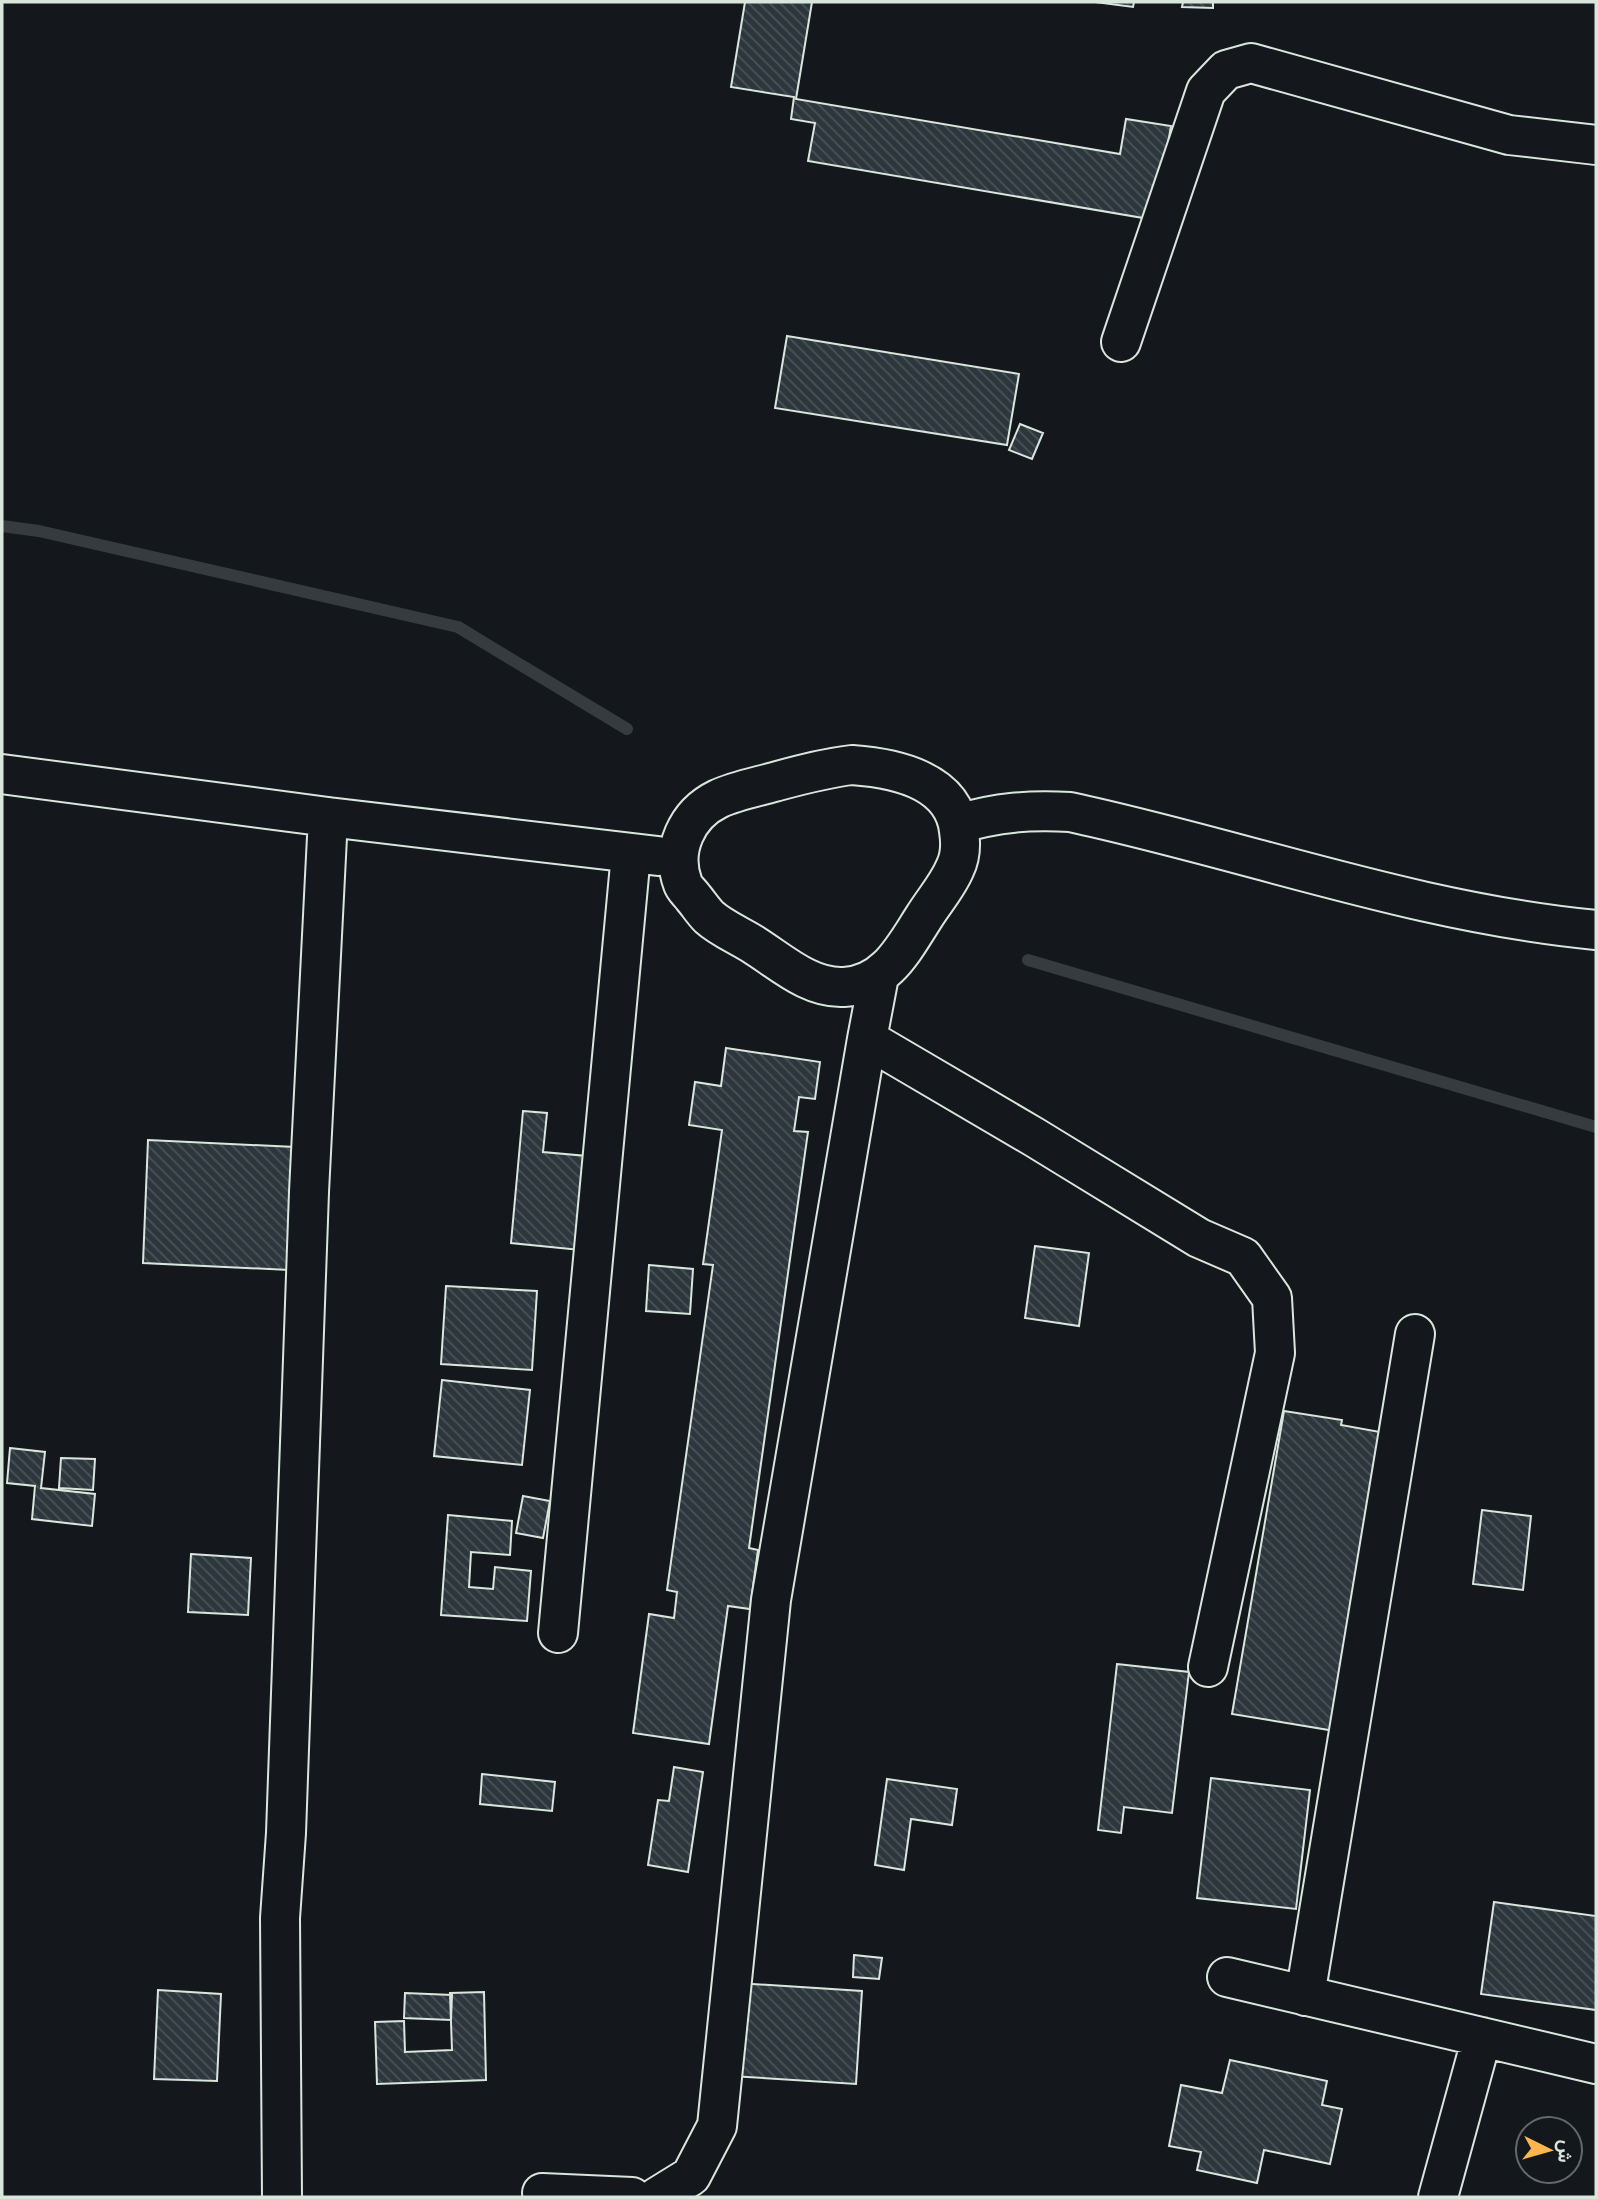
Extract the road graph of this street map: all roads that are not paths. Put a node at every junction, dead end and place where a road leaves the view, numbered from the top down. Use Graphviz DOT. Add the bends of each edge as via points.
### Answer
graph roads {
  1 [pos="1596,145"];
  2 [pos="1121,342"];
  3 [pos="2,774"];
  4 [pos="328,817"];
  5 [pos="958,824"];
  6 [pos="632,854"];
  7 [pos="678,856"];
  8 [pos="1596,930"];
  9 [pos="879,976"];
  10 [pos="867,1039"];
  11 [pos="1415,1334"];
  12 [pos="558,1633"];
  13 [pos="1208,1667"];
  14 [pos="1227,1977"];
  15 [pos="1305,1996"];
  16 [pos="1482,2037"];
  17 [pos="1596,2064"];
  18 [pos="542,2193"];
  19 [pos="282,2197"];
  20 [pos="632,2197"];
  21 [pos="657,2197"];
  22 [pos="1438,2197"];
  1 -- 2 [label="street" via="1509,135 1251,63 1226,70 1206,91"];
  3 -- 4 [label="street"];
  4 -- 6 [label="street"];
  4 -- 19 [label="street" via="280,1918"];
  5 -- 7 [label="street" via="950,803 929,785 878,767 838,766 719,798 691,821"];
  5 -- 8 [label="street" via="995,813 1070,812 1378,891 1485,914"];
  5 -- 9 [label="street" via="961,845 956,867 895,961"];
  6 -- 7 [label="street"];
  6 -- 12 [label="street"];
  7 -- 9 [label="street" via="683,885 710,918 806,978 843,987"];
  9 -- 10 [label="street"];
  10 -- 13 [label="street" via="1199,1238 1243,1257 1272,1298 1275,1353"];
  10 -- 21 [label="street" via="771,1600 717,2126 691,2176"];
  11 -- 15 [label="street"];
  14 -- 15 [label="street"];
  15 -- 16 [label="street"];
  16 -- 17 [label="street"];
  16 -- 22 [label="street"];
  18 -- 20 [label="street"];
}
